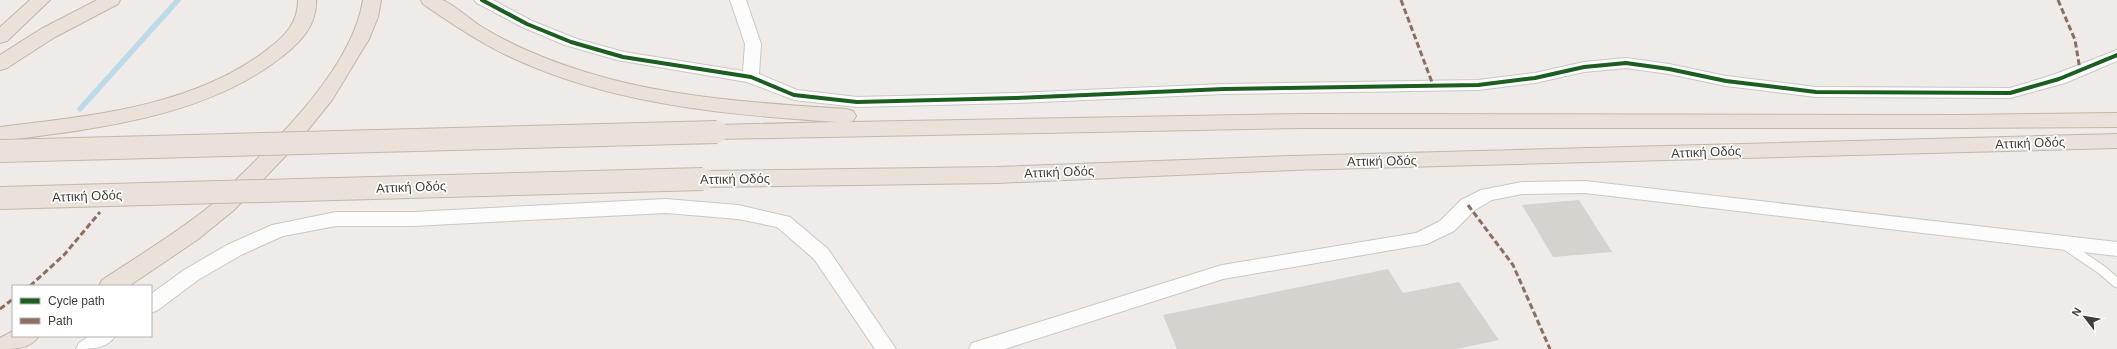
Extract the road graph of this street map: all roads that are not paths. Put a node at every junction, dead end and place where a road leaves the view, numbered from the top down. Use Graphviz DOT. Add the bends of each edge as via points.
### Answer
graph roads {
  1 [pos="41,0"];
  2 [pos="112,0"];
  3 [pos="307,0"];
  4 [pos="372,0"];
  5 [pos="430,0"];
  6 [pos="482,0"];
  7 [pos="738,0"];
  8 [pos="0,37"];
  9 [pos="2117,55"];
  10 [pos="0,64"];
  11 [pos="750,77"];
  12 [pos="2117,120"];
  13 [pos="926,126"];
  14 [pos="0,134"];
  15 [pos="2117,141"];
  16 [pos="0,151"];
  17 [pos="0,198"];
  18 [pos="2061,242"];
  19 [pos="2117,249"];
  20 [pos="2117,283"];
  21 [pos="113,285"];
  22 [pos="152,304"];
  23 [pos="24,337"];
  24 [pos="104,337"];
  25 [pos="2,349"];
  26 [pos="86,349"];
  27 [pos="886,349"];
  28 [pos="979,349"];
  1 -- 8 [label="highway"];
  2 -- 10 [label="highway" via="48,33"];
  3 -- 14 [label="highway" via="307,14 290,40 269,60 230,80 185,98 141,110 71,124"];
  4 -- 21 [label="highway" via="361,37 339,75 310,116 266,165 214,214 159,255"];
  5 -- 13 [label="highway" via="447,14 483,36 523,55 569,73 621,88 711,105 861,117"];
  6 -- 11 [label="street" via="527,24 571,42 624,57"];
  7 -- 11 [label="street" via="753,44"];
  9 -- 11 [label="street" via="2059,79 2010,93 1816,92 1626,64 1584,67 1535,78 1478,85 1224,89 857,102 794,95"];
  12 -- 13 [label="highway, Αττική Οδός" via="1880,123 1208,121"];
  13 -- 16 [label="highway, Αττική Οδός, bridge"];
  15 -- 17 [label="highway, Αττική Οδός, bridge" via="1291,163 997,175 703,179"];
  18 -- 19 [label="street"];
  18 -- 20 [label="lane"];
  18 -- 28 [label="street" via="1585,187 1522,188 1487,195 1468,205 1447,226 1420,239 1222,272"];
  22 -- 27 [label="street" via="191,275 234,250 279,230 336,219 413,219 666,206 738,212 783,222 821,254"];
  23 -- 25 [label="highway"];
  24 -- 26 [label="street"];
}
